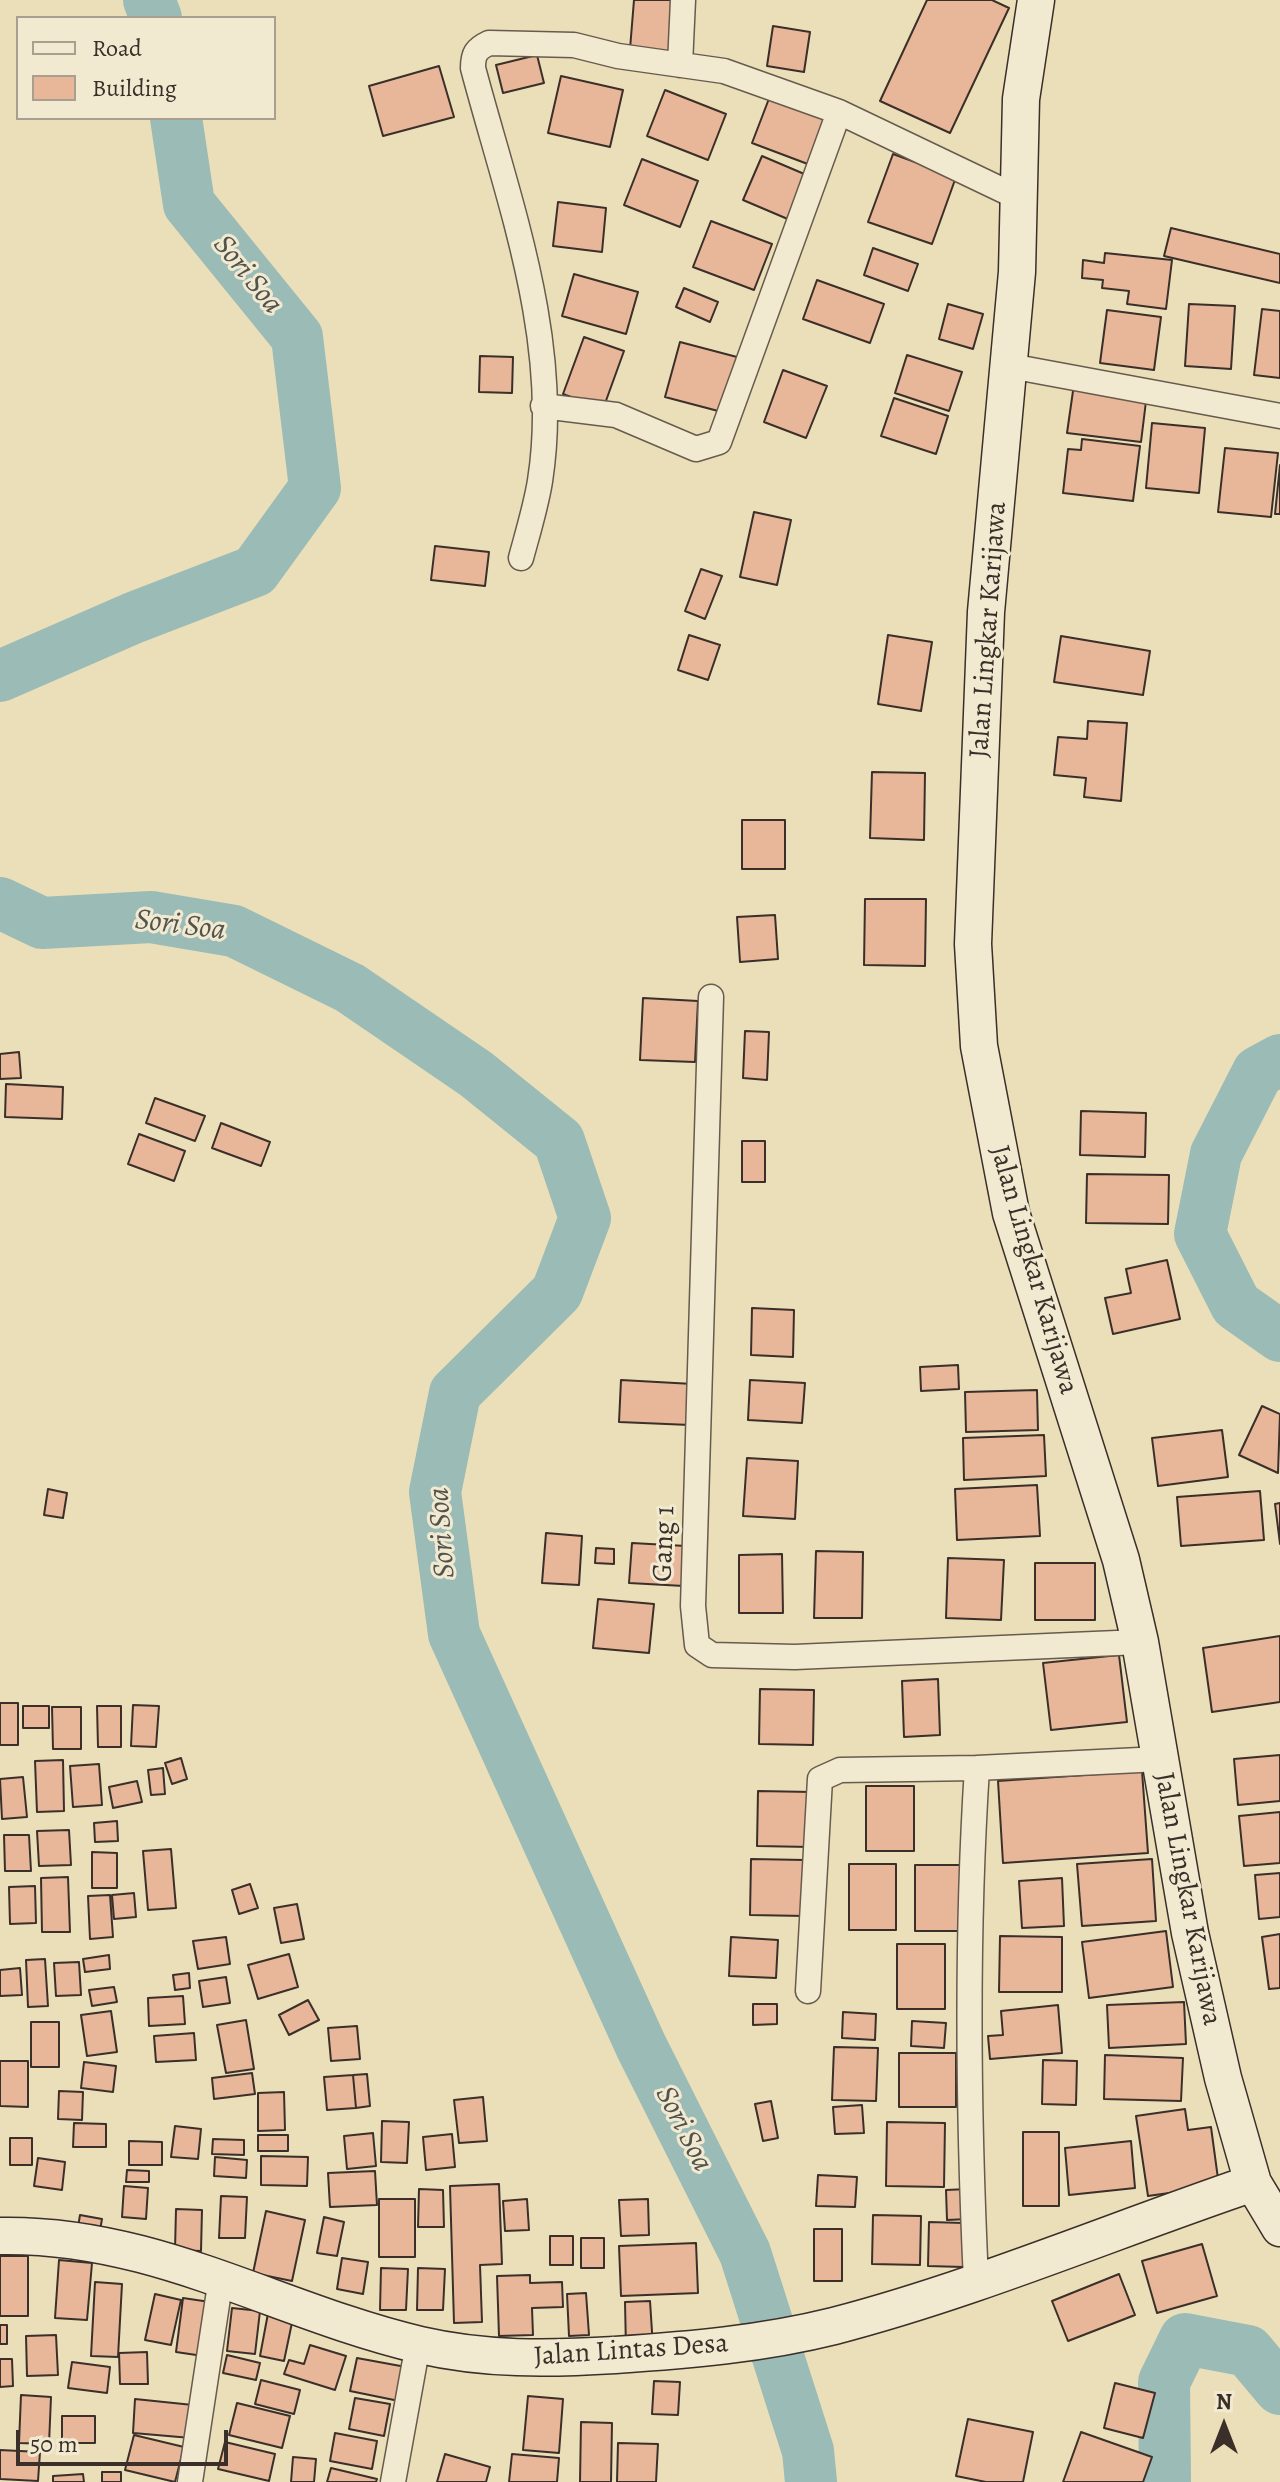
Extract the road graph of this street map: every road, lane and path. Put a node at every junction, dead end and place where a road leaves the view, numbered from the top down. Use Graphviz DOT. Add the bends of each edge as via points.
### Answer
graph roads {
  1 [pos="683,0"];
  2 [pos="1036,0"];
  3 [pos="680,65"];
  4 [pos="839,112"];
  5 [pos="1019,198"];
  6 [pos="1010,366"];
  7 [pos="543,406"];
  8 [pos="1280,416"];
  9 [pos="521,558"];
  10 [pos="711,997"];
  11 [pos="1140,1642"];
  12 [pos="1160,1759"];
  13 [pos="977,1768"];
  14 [pos="808,1991"];
  15 [pos="1253,2183"];
  16 [pos="1280,2228"];
  17 [pos="0,2236"];
  18 [pos="221,2278"];
  19 [pos="976,2281"];
  20 [pos="418,2344"];
  21 [pos="190,2482"];
  22 [pos="393,2482"];
  1 -- 3 [label="street"];
  2 -- 5 [label="main road, Jalan Lingkar Karijawa" via="1021,99"];
  3 -- 4 [label="street" via="724,71"];
  3 -- 7 [label="street" via="545,42 489,43 473,55 532,290 541,342"];
  4 -- 5 [label="street"];
  4 -- 7 [label="street" via="719,442 696,449 616,415"];
  5 -- 6 [label="main road, Jalan Lingkar Karijawa"];
  6 -- 8 [label="street"];
  6 -- 11 [label="main road, Jalan Lingkar Karijawa" via="985,628 973,944 979,1046 1011,1213 1121,1560"];
  7 -- 9 [label="street" via="540,479"];
  10 -- 11 [label="street, Gang 1" via="693,1606 697,1645 712,1655 795,1657"];
  11 -- 12 [label="main road, Jalan Lingkar Karijawa"];
  12 -- 13 [label="street"];
  12 -- 15 [label="main road, Jalan Lingkar Karijawa" via="1190,1933"];
  13 -- 14 [label="street" via="840,1770 820,1779"];
  13 -- 19 [label="street" via="970,1904"];
  15 -- 16 [label="main road, Jalan Lingkar Karijawa"];
  15 -- 19 [label="main road, Jalan Lintas Desa"];
  17 -- 18 [label="main road, Jalan Lintas Desa" via="117,2246"];
  18 -- 20 [label="main road, Jalan Lintas Desa"];
  18 -- 21 [label="street"];
  19 -- 20 [label="main road, Jalan Lintas Desa" via="834,2326 712,2349 522,2358"];
  20 -- 22 [label="street"];
}
